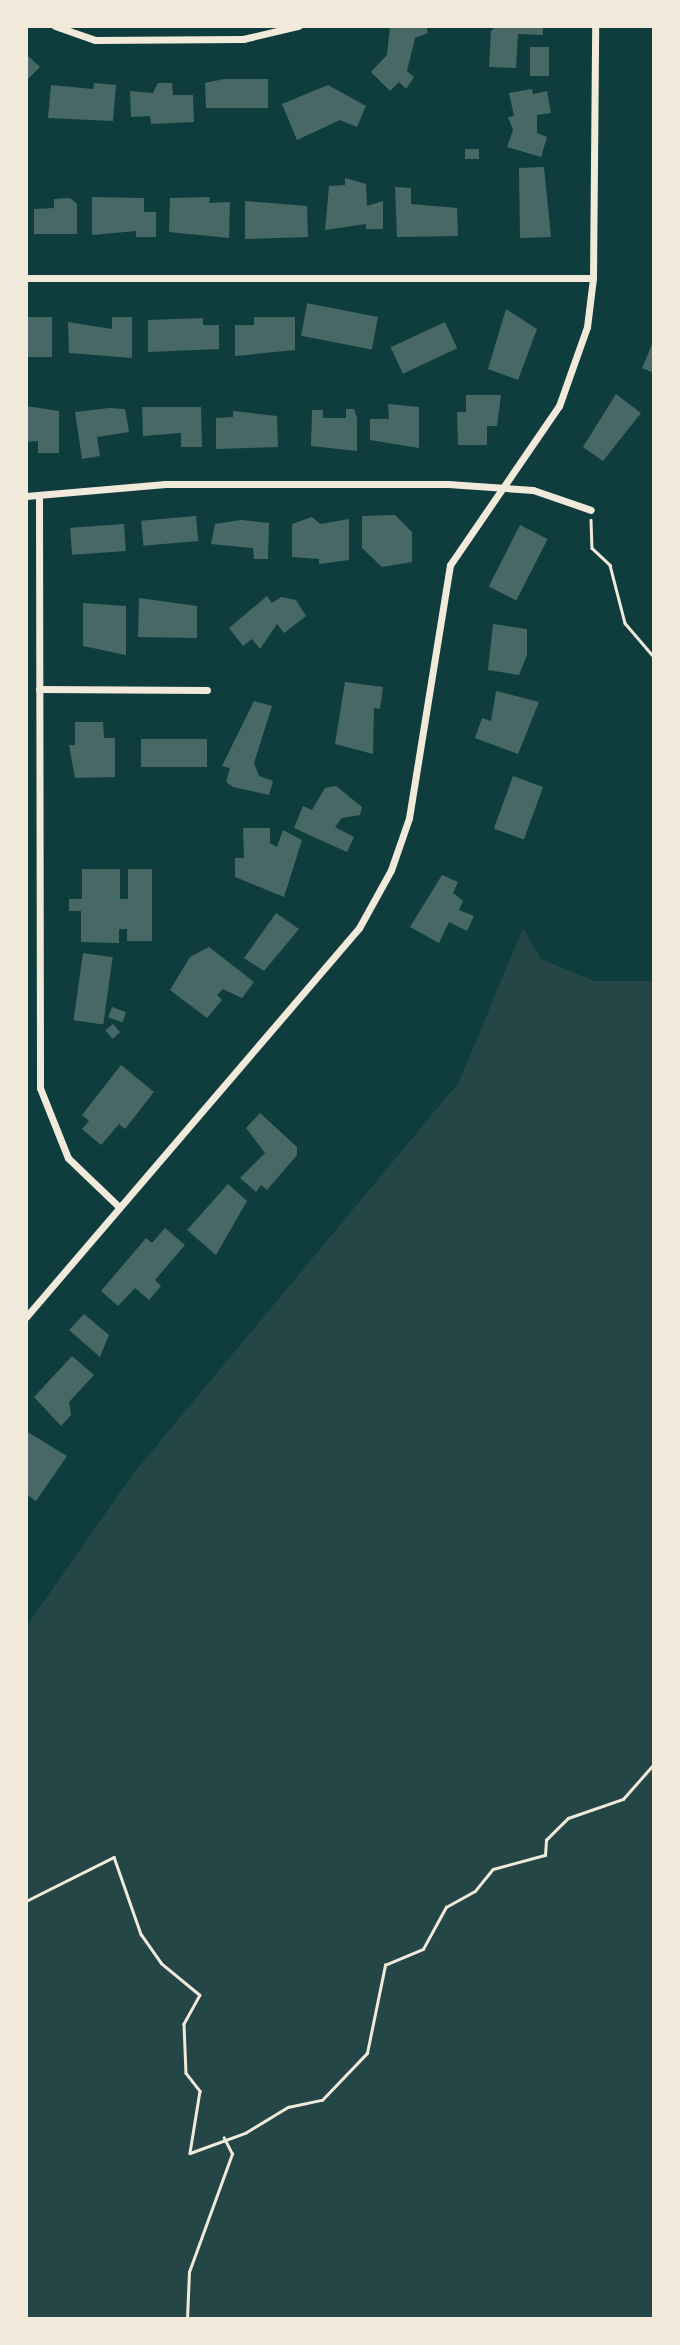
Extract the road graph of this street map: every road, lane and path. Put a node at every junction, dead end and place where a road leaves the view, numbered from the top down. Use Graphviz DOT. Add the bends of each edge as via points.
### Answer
graph roads {
  1 [pos="55,26"];
  2 [pos="298,26"];
  3 [pos="595,26"];
  4 [pos="26,278"];
  5 [pos="593,278"];
  6 [pos="504,486"];
  7 [pos="26,496"];
  8 [pos="38,496"];
  9 [pos="591,510"];
  10 [pos="654,656"];
  11 [pos="38,689"];
  12 [pos="207,690"];
  13 [pos="117,1205"];
  14 [pos="26,1317"];
  15 [pos="654,1764"];
  16 [pos="26,1901"];
  17 [pos="224,2138"];
  18 [pos="187,2319"];
  1 -- 2 [label="street" via="70,36 108,40 253,39"];
  3 -- 5 [label="street"];
  4 -- 5 [label="street"];
  5 -- 6 [label="street" via="587,327 559,406"];
  6 -- 8 [label="street" via="165,484"];
  6 -- 9 [label="street"];
  6 -- 13 [label="street" via="450,565 409,818 383,888 346,944"];
  7 -- 8 [label="street"];
  8 -- 11 [label="street"];
  9 -- 10 [label="path" via="592,548 610,565 629,631"];
  11 -- 12 [label="street"];
  11 -- 13 [label="street" via="40,1088 68,1158"];
  13 -- 14 [label="street"];
  15 -- 17 [label="path" via="623,1799 568,1818 546,1840 545,1855 493,1869 475,1891 446,1907 423,1950 385,1965 367,2053 322,2100 288,2107"];
  16 -- 17 [label="path" via="114,1857 141,1934 161,1963 200,1994 184,2024 186,2073 200,2091 190,2153"];
  17 -- 18 [label="path" via="232,2154 189,2272"];
}
